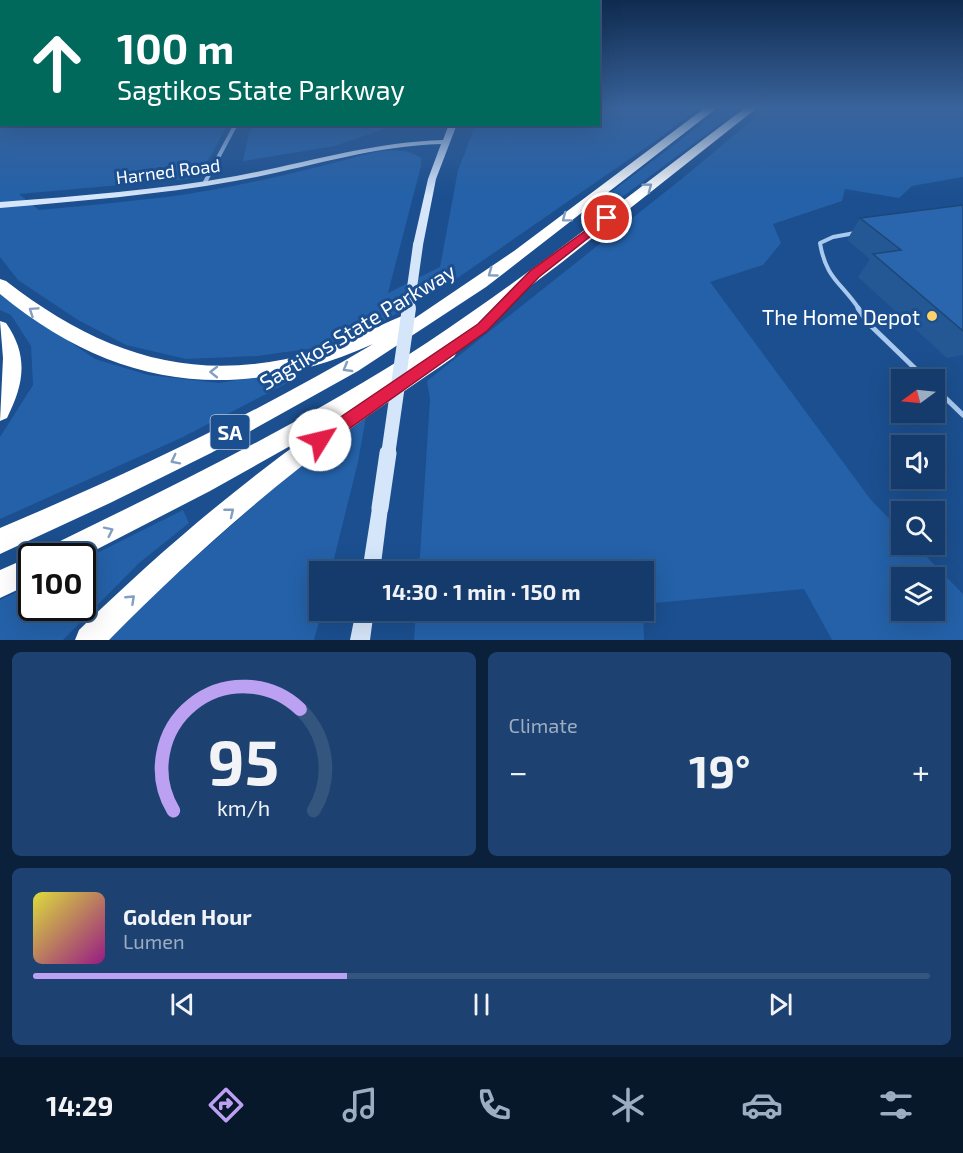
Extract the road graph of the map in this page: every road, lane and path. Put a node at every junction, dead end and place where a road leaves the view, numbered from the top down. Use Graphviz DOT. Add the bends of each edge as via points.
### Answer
graph roads {
  1 [pos="229,137"];
  2 [pos="447,137"];
  3 [pos="673,137"];
  4 [pos="714,137"];
  5 [pos="445,142"];
  6 [pos="204,184"];
  7 [pos="0,205"];
  8 [pos="856,233"];
  9 [pos="534,274"];
  10 [pos="0,285"];
  11 [pos="450,303"];
  12 [pos="0,328"];
  13 [pos="916,369"];
  14 [pos="945,398"];
  15 [pos="0,412"];
  16 [pos="963,415"];
  17 [pos="0,541"];
  18 [pos="83,543"];
  19 [pos="372,561"];
  20 [pos="18,576"];
  21 [pos="0,584"];
  22 [pos="363,621"];
  23 [pos="89,640"];
  24 [pos="360,640"];
  1 -- 6 [label="street"];
  2 -- 5 [label="main road"];
  3 -- 11 [label="highway, Sagtikos State Parkway / SA, one-way"];
  9 -- 4 [label="highway, SA, one-way"];
  5 -- 6 [label="main road, Harned Road" via="376,148"];
  5 -- 19 [label="main road, bridge" via="428,194 418,245"];
  6 -- 7 [label="main road, Harned Road"];
  8 -- 13 [label="lane" via="820,243 823,261 868,323"];
  18 -- 9 [label="highway, SA, one-way" via="224,471 367,390"];
  23 -- 9 [label="highway, one-way" via="225,516 334,429 482,327"];
  11 -- 10 [label="highway, one-way" via="319,358 248,371 203,372 156,367 94,347 46,320"];
  11 -- 17 [label="highway, Sagtikos State Parkway / SA, one-way" via="398,338 274,409"];
  12 -- 15 [label="highway" via="13,362 12,378"];
  14 -- 16 [label="lane"];
  20 -- 21 [label="highway"];
  22 -- 24 [label="main road"];
}
